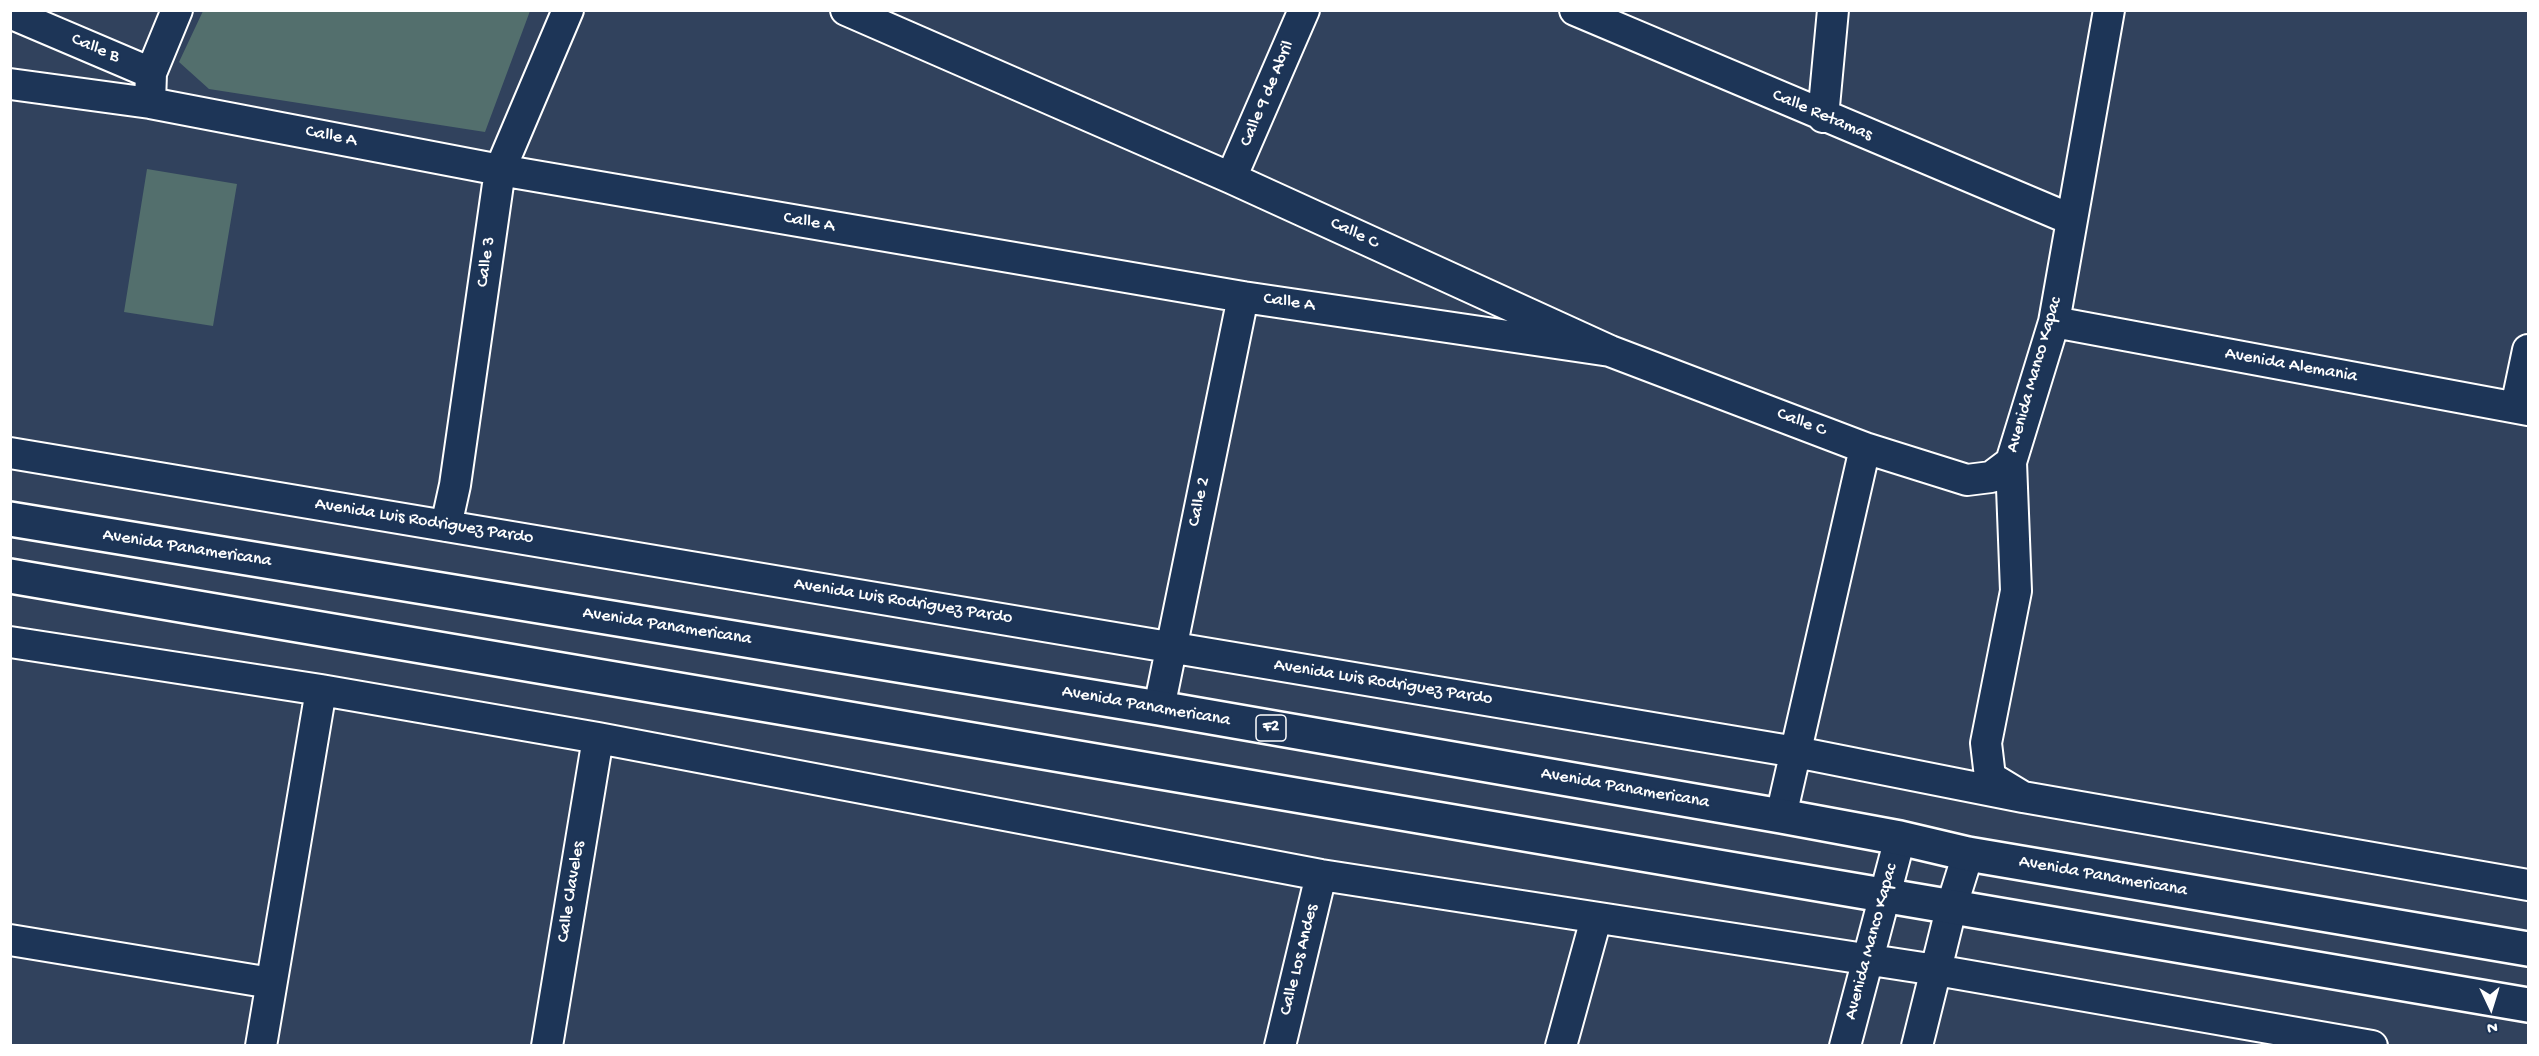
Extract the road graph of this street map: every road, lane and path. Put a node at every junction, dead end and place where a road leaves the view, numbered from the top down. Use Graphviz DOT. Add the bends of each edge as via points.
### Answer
graph roads {
  1 [pos="177,10"];
  2 [pos="568,10"];
  3 [pos="846,10"];
  4 [pos="1304,10"];
  5 [pos="1575,10"];
  6 [pos="1833,10"];
  7 [pos="2109,10"];
  8 [pos="10,13"];
  9 [pos="151,73"];
  10 [pos="10,84"];
  11 [pos="150,103"];
  12 [pos="1823,117"];
  13 [pos="500,170"];
  14 [pos="1232,178"];
  15 [pos="2070,219"];
  16 [pos="1243,297"];
  17 [pos="2054,322"];
  18 [pos="1610,351"];
  19 [pos="2529,351"];
  20 [pos="2522,409"];
  21 [pos="1865,448"];
  22 [pos="10,453"];
  23 [pos="2011,462"];
  24 [pos="10,519"];
  25 [pos="446,526"];
  26 [pos="10,576"];
  27 [pos="10,642"];
  28 [pos="1171,647"];
  29 [pos="321,690"];
  30 [pos="1159,708"];
  31 [pos="598,738"];
  32 [pos="1796,752"];
  33 [pos="2023,797"];
  34 [pos="1781,816"];
  35 [pos="1900,838"];
  36 [pos="1968,854"];
  37 [pos="1321,875"];
  38 [pos="2529,885"];
  39 [pos="1883,894"];
  40 [pos="1952,905"];
  41 [pos="1596,919"];
  42 [pos="10,940"];
  43 [pos="2529,949"];
  44 [pos="1868,960"];
  45 [pos="1936,970"];
  46 [pos="271,983"];
  47 [pos="2529,1005"];
  48 [pos="555,1044"];
  49 [pos="261,1046"];
  50 [pos="1280,1046"];
  51 [pos="1561,1046"];
  52 [pos="1845,1046"];
  53 [pos="1917,1046"];
  54 [pos="2372,1046"];
  1 -- 9 [label="street"];
  2 -- 13 [label="street, Calle 3"];
  3 -- 14 [label="street, Calle C"];
  4 -- 14 [label="street, Calle 9 de Abril"];
  5 -- 12 [label="street, Calle Retamas"];
  6 -- 12 [label="street"];
  7 -- 15 [label="street, Avenida Manco Kapac"];
  8 -- 9 [label="street, Calle B"];
  9 -- 11 [label="street"];
  10 -- 11 [label="street, Calle A"];
  11 -- 13 [label="street, Calle A"];
  12 -- 15 [label="street, Calle Retamas"];
  13 -- 16 [label="street, Calle A"];
  13 -- 25 [label="street, Calle 3"];
  14 -- 18 [label="street, Calle C"];
  15 -- 17 [label="street, Avenida Manco Kapac"];
  16 -- 18 [label="street, Calle A"];
  16 -- 28 [label="street, Calle 2"];
  17 -- 20 [label="street, Avenida Alemania"];
  17 -- 23 [label="street, Avenida Manco Kapac"];
  18 -- 21 [label="street, Calle C"];
  19 -- 20 [label="street"];
  21 -- 23 [label="street, Avenida Manco Kapac" via="1967,480 1991,477"];
  21 -- 32 [label="street"];
  22 -- 25 [label="street, Avenida Luis Rodriguez Pardo"];
  23 -- 33 [label="street" via="2016,591 1986,743 1990,777"];
  24 -- 30 [label="highway, Avenida Panamericana / F2"];
  25 -- 28 [label="street, Avenida Luis Rodriguez Pardo"];
  26 -- 39 [label="highway"];
  27 -- 29 [label="street"];
  28 -- 30 [label="street, Calle 2"];
  28 -- 32 [label="street, Avenida Luis Rodriguez Pardo"];
  29 -- 31 [label="street"];
  29 -- 46 [label="street"];
  30 -- 34 [label="highway, Avenida Panamericana / F2"];
  31 -- 37 [label="street"];
  31 -- 48 [label="street, Calle Claveles"];
  32 -- 33 [label="street"];
  32 -- 34 [label="street"];
  33 -- 38 [label="street"];
  34 -- 35 [label="highway, Avenida Panamericana / F2"];
  35 -- 36 [label="highway, Avenida Panamericana / F2"];
  35 -- 39 [label="street, Avenida Manco Kapac"];
  36 -- 40 [label="street"];
  36 -- 43 [label="highway, Avenida Panamericana / F2"];
  37 -- 41 [label="street"];
  37 -- 50 [label="street, Calle Los Andes"];
  39 -- 40 [label="highway"];
  39 -- 44 [label="street, Avenida Manco Kapac"];
  40 -- 45 [label="street"];
  40 -- 47 [label="highway"];
  41 -- 44 [label="street"];
  41 -- 51 [label="street"];
  42 -- 46 [label="street"];
  44 -- 45 [label="street"];
  44 -- 52 [label="street, Avenida Manco Kapac"];
  45 -- 53 [label="street"];
  45 -- 54 [label="street"];
  46 -- 49 [label="street"];
}
